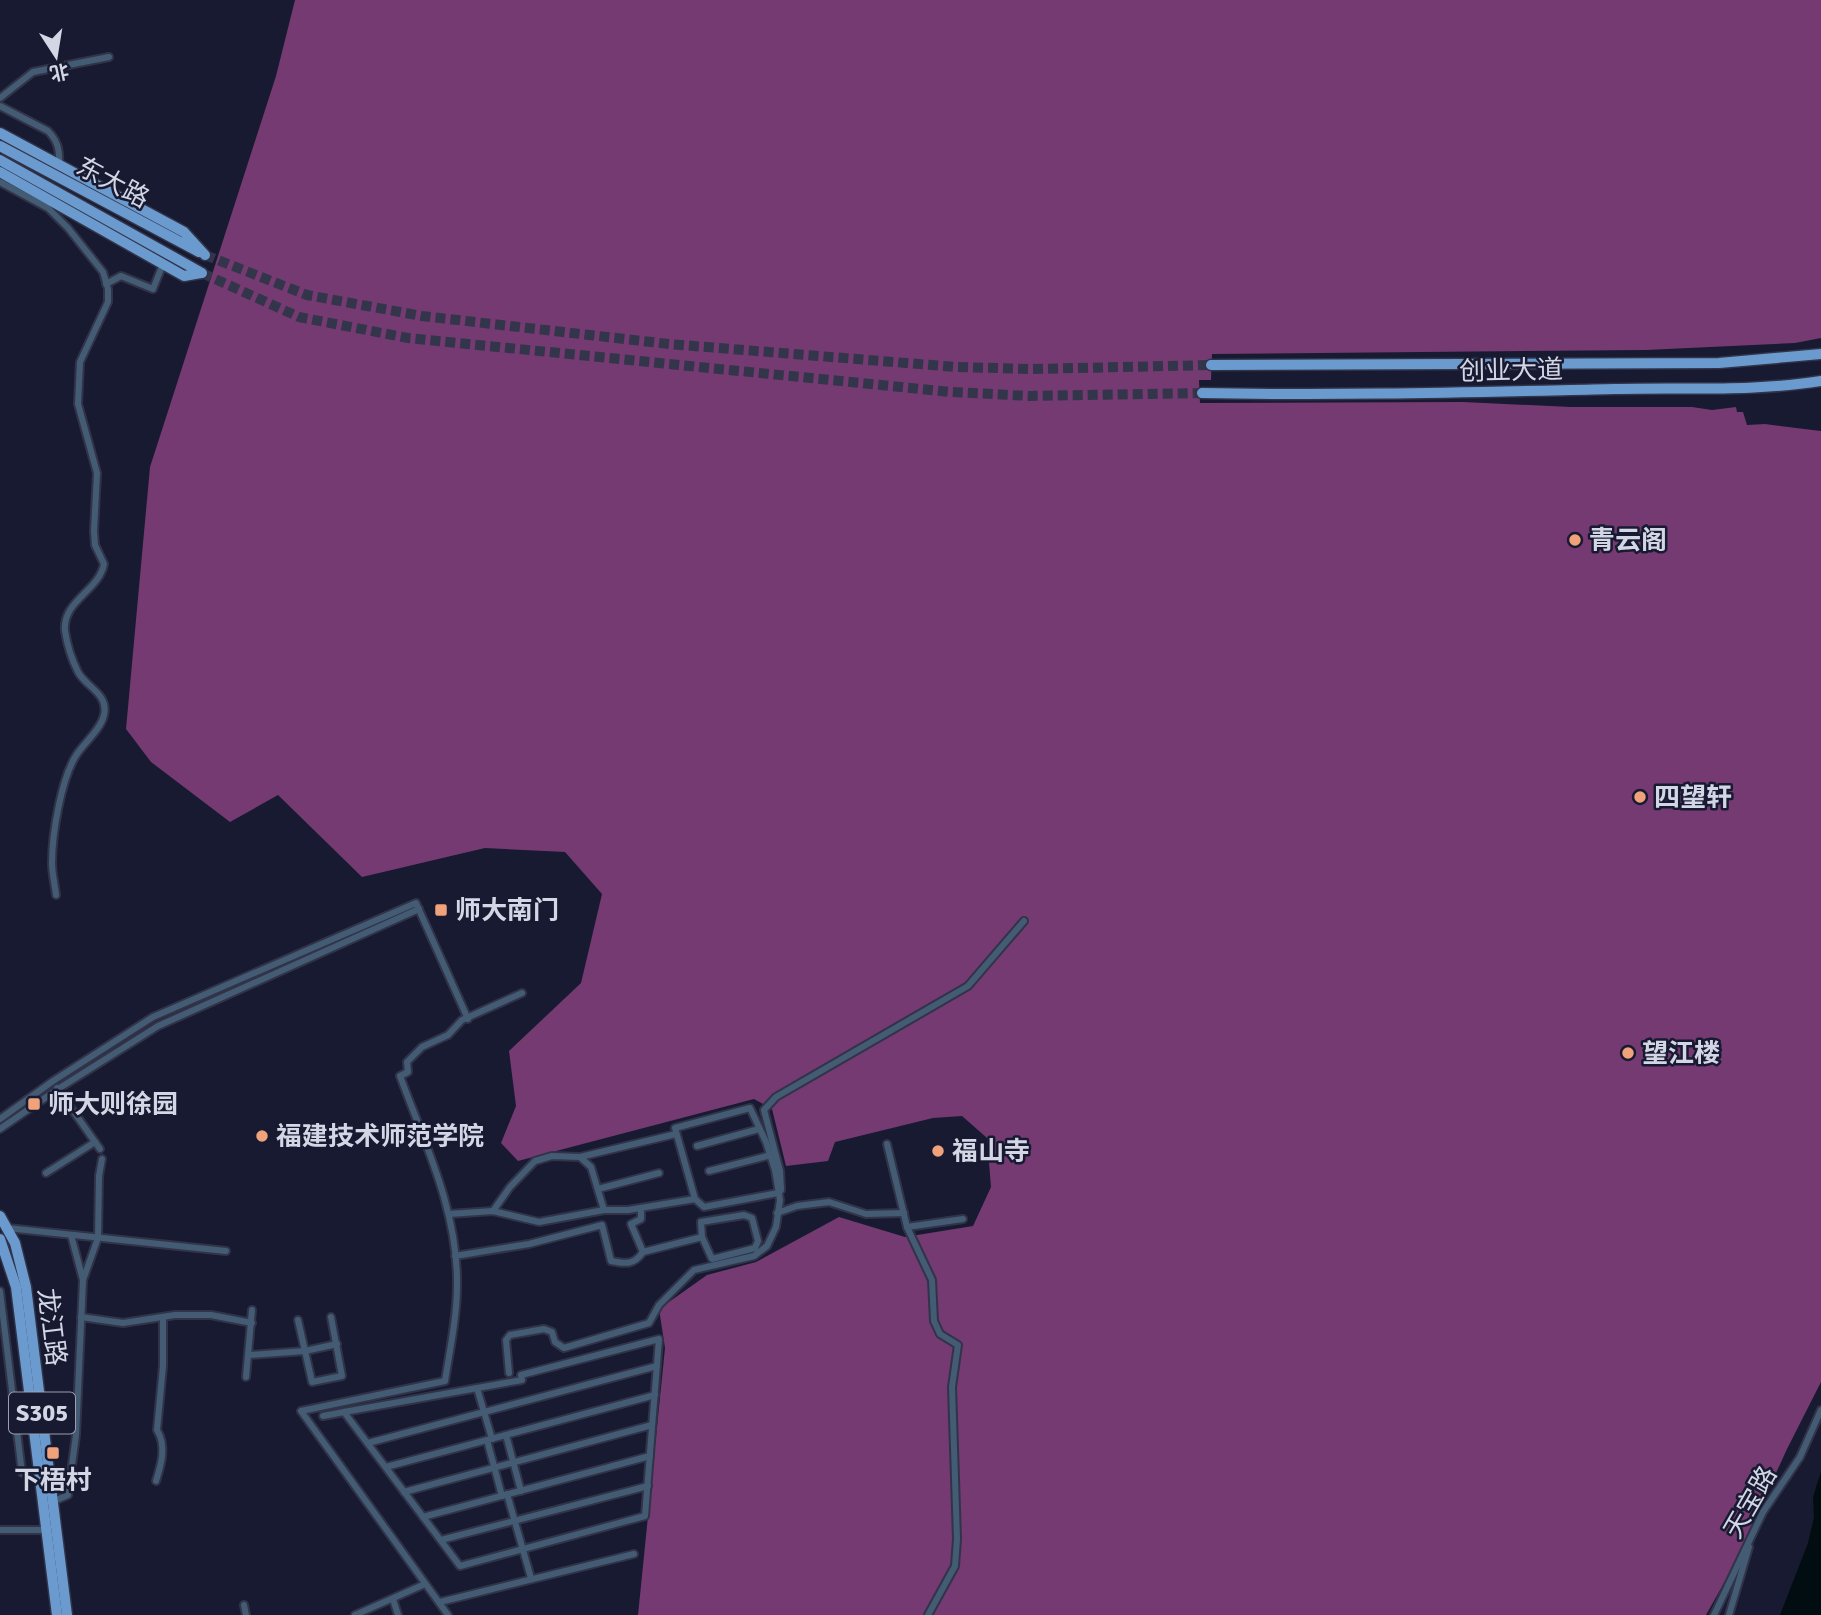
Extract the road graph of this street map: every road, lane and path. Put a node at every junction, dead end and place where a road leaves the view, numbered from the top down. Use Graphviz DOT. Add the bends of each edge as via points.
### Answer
graph roads {
  1 [pos="109,57"];
  2 [pos="0,99"];
  3 [pos="0,106"];
  4 [pos="0,133"];
  5 [pos="0,146"];
  6 [pos="0,160"];
  7 [pos="59,165"];
  8 [pos="0,172"];
  9 [pos="0,182"];
  10 [pos="163,264"];
  11 [pos="106,284"];
  12 [pos="1821,354"];
  13 [pos="1211,365"];
  14 [pos="1821,381"];
  15 [pos="1202,393"];
  16 [pos="56,895"];
  17 [pos="419,909"];
  18 [pos="1024,921"];
  19 [pos="522,993"];
  20 [pos="468,1019"];
  21 [pos="53,1081"];
  22 [pos="58,1089"];
  23 [pos="0,1119"];
  24 [pos="0,1129"];
  25 [pos="759,1129"];
  26 [pos="677,1134"];
  27 [pos="95,1142"];
  28 [pos="887,1144"];
  29 [pos="697,1146"];
  30 [pos="100,1149"];
  31 [pos="771,1156"];
  32 [pos="580,1157"];
  33 [pos="102,1159"];
  34 [pos="709,1171"];
  35 [pos="46,1172"];
  36 [pos="659,1172"];
  37 [pos="597,1189"];
  38 [pos="779,1197"];
  39 [pos="695,1199"];
  40 [pos="641,1208"];
  41 [pos="604,1210"];
  42 [pos="492,1211"];
  43 [pos="777,1213"];
  44 [pos="904,1213"];
  45 [pos="449,1214"];
  46 [pos="0,1216"];
  47 [pos="963,1219"];
  48 [pos="907,1227"];
  49 [pos="7,1228"];
  50 [pos="71,1235"];
  51 [pos="702,1237"];
  52 [pos="98,1238"];
  53 [pos="0,1239"];
  54 [pos="226,1251"];
  55 [pos="643,1252"];
  56 [pos="455,1256"];
  57 [pos="83,1280"];
  58 [pos="0,1291"];
  59 [pos="252,1310"];
  60 [pos="81,1317"];
  61 [pos="163,1317"];
  62 [pos="331,1317"];
  63 [pos="298,1320"];
  64 [pos="252,1322"];
  65 [pos="337,1344"];
  66 [pos="305,1350"];
  67 [pos="249,1356"];
  68 [pos="8,1357"];
  69 [pos="0,1358"];
  70 [pos="657,1366"];
  71 [pos="509,1373"];
  72 [pos="246,1377"];
  73 [pos="477,1388"];
  74 [pos="655,1395"];
  75 [pos="1821,1410"];
  76 [pos="344,1412"];
  77 [pos="484,1412"];
  78 [pos="323,1416"];
  79 [pos="1821,1420"];
  80 [pos="652,1425"];
  81 [pos="506,1435"];
  82 [pos="489,1440"];
  83 [pos="368,1443"];
  84 [pos="650,1456"];
  85 [pos="513,1463"];
  86 [pos="386,1467"];
  87 [pos="495,1468"];
  88 [pos="38,1472"];
  89 [pos="156,1482"];
  90 [pos="648,1486"];
  91 [pos="521,1491"];
  92 [pos="404,1492"];
  93 [pos="505,1495"];
  94 [pos="52,1502"];
  95 [pos="423,1517"];
  96 [pos="515,1521"];
  97 [pos="0,1530"];
  98 [pos="46,1530"];
  99 [pos="441,1540"];
  100 [pos="523,1549"];
  101 [pos="634,1554"];
  102 [pos="531,1578"];
  103 [pos="425,1584"];
  104 [pos="393,1599"];
  105 [pos="440,1602"];
  106 [pos="244,1605"];
  107 [pos="57,1615"];
  108 [pos="67,1615"];
  109 [pos="246,1615"];
  110 [pos="355,1615"];
  111 [pos="398,1615"];
  112 [pos="448,1615"];
  113 [pos="928,1615"];
  114 [pos="1714,1615"];
  115 [pos="1728,1615"];
  1 -- 2 [label="street" via="33,72"];
  3 -- 7 [label="street" via="48,131 60,151"];
  4 -- 7 [label="main road"];
  5 -- 7 [label="main road, 东大路" via="205,255 184,232"];
  6 -- 10 [label="main road, 东大路" via="202,273 184,276"];
  8 -- 10 [label="main road"];
  9 -- 11 [label="street" via="48,208 103,272"];
  10 -- 11 [label="street" via="153,289 121,276"];
  11 -- 16 [label="street" via="107,302 80,362 78,404 97,473 95,545 104,564 99,578 70,609 65,623 79,674 102,697 105,712 67,773 52,863"];
  12 -- 13 [label="main road, 创业大道" via="1719,363"];
  14 -- 15 [label="main road, 创业大道" via="1741,389 1323,396"];
  17 -- 20 [label="street"];
  17 -- 21 [label="street" via="416,903 153,1017"];
  17 -- 22 [label="street" via="158,1026"];
  18 -- 38 [label="street" via="968,986 776,1097 764,1110 780,1171"];
  19 -- 20 [label="street"];
  20 -- 45 [label="street" via="422,1047 407,1062 408,1072 400,1076"];
  21 -- 22 [label="street"];
  21 -- 23 [label="street"];
  22 -- 24 [label="street"];
  22 -- 27 [label="street"];
  25 -- 26 [label="street" via="750,1108 675,1128"];
  25 -- 29 [label="street"];
  25 -- 31 [label="street"];
  26 -- 32 [label="street"];
  26 -- 39 [label="street"];
  27 -- 30 [label="street"];
  27 -- 35 [label="street"];
  28 -- 44 [label="street"];
  31 -- 34 [label="street"];
  31 -- 38 [label="street"];
  32 -- 37 [label="street" via="591,1167"];
  32 -- 42 [label="street" via="552,1156 536,1161"];
  33 -- 52 [label="street"];
  36 -- 37 [label="street"];
  37 -- 41 [label="street"];
  38 -- 39 [label="street" via="704,1207"];
  38 -- 43 [label="street"];
  39 -- 40 [label="street"];
  40 -- 41 [label="street"];
  40 -- 55 [label="street" via="641,1219 631,1224"];
  41 -- 42 [label="street" via="539,1222"];
  42 -- 45 [label="street"];
  43 -- 44 [label="street" via="829,1202 866,1214"];
  43 -- 71 [label="street" via="766,1246 754,1256 694,1270 659,1305 649,1323 564,1348 544,1329 510,1335 506,1340"];
  44 -- 48 [label="street"];
  45 -- 56 [label="street"];
  46 -- 49 [label="main road, 龙江路 / S305"];
  47 -- 48 [label="street"];
  48 -- 113 [label="street" via="932,1280 934,1321 940,1334 958,1345 952,1387 955,1566"];
  49 -- 50 [label="street"];
  49 -- 94 [label="main road, 龙江路 / S305" via="26,1287"];
  50 -- 52 [label="street"];
  50 -- 57 [label="street"];
  51 -- 51 [label="street" via="701,1222 744,1214 752,1217 758,1241 755,1248 712,1259"];
  51 -- 55 [label="street"];
  52 -- 54 [label="street"];
  52 -- 57 [label="street"];
  53 -- 88 [label="main road, 龙江路 / S305" via="16,1287"];
  55 -- 56 [label="street" via="630,1264 611,1261 602,1225 529,1244"];
  56 -- 103 [label="street" via="456,1296 445,1381 301,1411"];
  57 -- 60 [label="street"];
  58 -- 68 [label="street"];
  59 -- 64 [label="street"];
  60 -- 61 [label="street" via="114,1323"];
  60 -- 94 [label="street" via="71,1485 68,1495"];
  61 -- 64 [label="street" via="211,1315"];
  61 -- 89 [label="street" via="157,1430 163,1439"];
  62 -- 65 [label="street"];
  63 -- 66 [label="street"];
  64 -- 67 [label="street"];
  65 -- 66 [label="street"];
  65 -- 66 [label="street" via="342,1376 312,1382"];
  66 -- 67 [label="street"];
  67 -- 72 [label="street"];
  68 -- 69 [label="street"];
  68 -- 88 [label="street" via="22,1473"];
  70 -- 73 [label="street" via="659,1339 521,1375 522,1380"];
  70 -- 74 [label="street"];
  70 -- 77 [label="street"];
  73 -- 76 [label="street"];
  73 -- 77 [label="street"];
  74 -- 80 [label="street"];
  74 -- 81 [label="street"];
  75 -- 114 [label="street, 天宝路" via="1800,1457 1763,1512"];
  76 -- 78 [label="street"];
  76 -- 83 [label="street"];
  77 -- 82 [label="street"];
  77 -- 83 [label="street"];
  79 -- 115 [label="street, 天宝路" via="1803,1459 1747,1551"];
  80 -- 84 [label="street"];
  80 -- 85 [label="street"];
  81 -- 82 [label="street"];
  81 -- 85 [label="street"];
  82 -- 86 [label="street"];
  82 -- 87 [label="street"];
  83 -- 86 [label="street"];
  84 -- 90 [label="street"];
  84 -- 91 [label="street"];
  85 -- 87 [label="street"];
  85 -- 91 [label="street"];
  86 -- 92 [label="street"];
  87 -- 92 [label="street"];
  87 -- 93 [label="street"];
  88 -- 98 [label="main road, 龙江路 / S305"];
  90 -- 96 [label="street"];
  90 -- 100 [label="street" via="645,1516"];
  91 -- 93 [label="street"];
  92 -- 95 [label="street"];
  93 -- 95 [label="street"];
  93 -- 96 [label="street"];
  94 -- 108 [label="main road, 龙江路 / S305"];
  95 -- 99 [label="street"];
  96 -- 99 [label="street"];
  96 -- 100 [label="street"];
  97 -- 98 [label="street"];
  98 -- 107 [label="main road, 龙江路 / S305"];
  99 -- 100 [label="street" via="460,1566"];
  100 -- 102 [label="street"];
  101 -- 102 [label="street"];
  102 -- 105 [label="street"];
  103 -- 104 [label="street"];
  103 -- 105 [label="street"];
  104 -- 110 [label="street"];
  104 -- 111 [label="street"];
  105 -- 112 [label="street"];
  106 -- 109 [label="street"];
}
